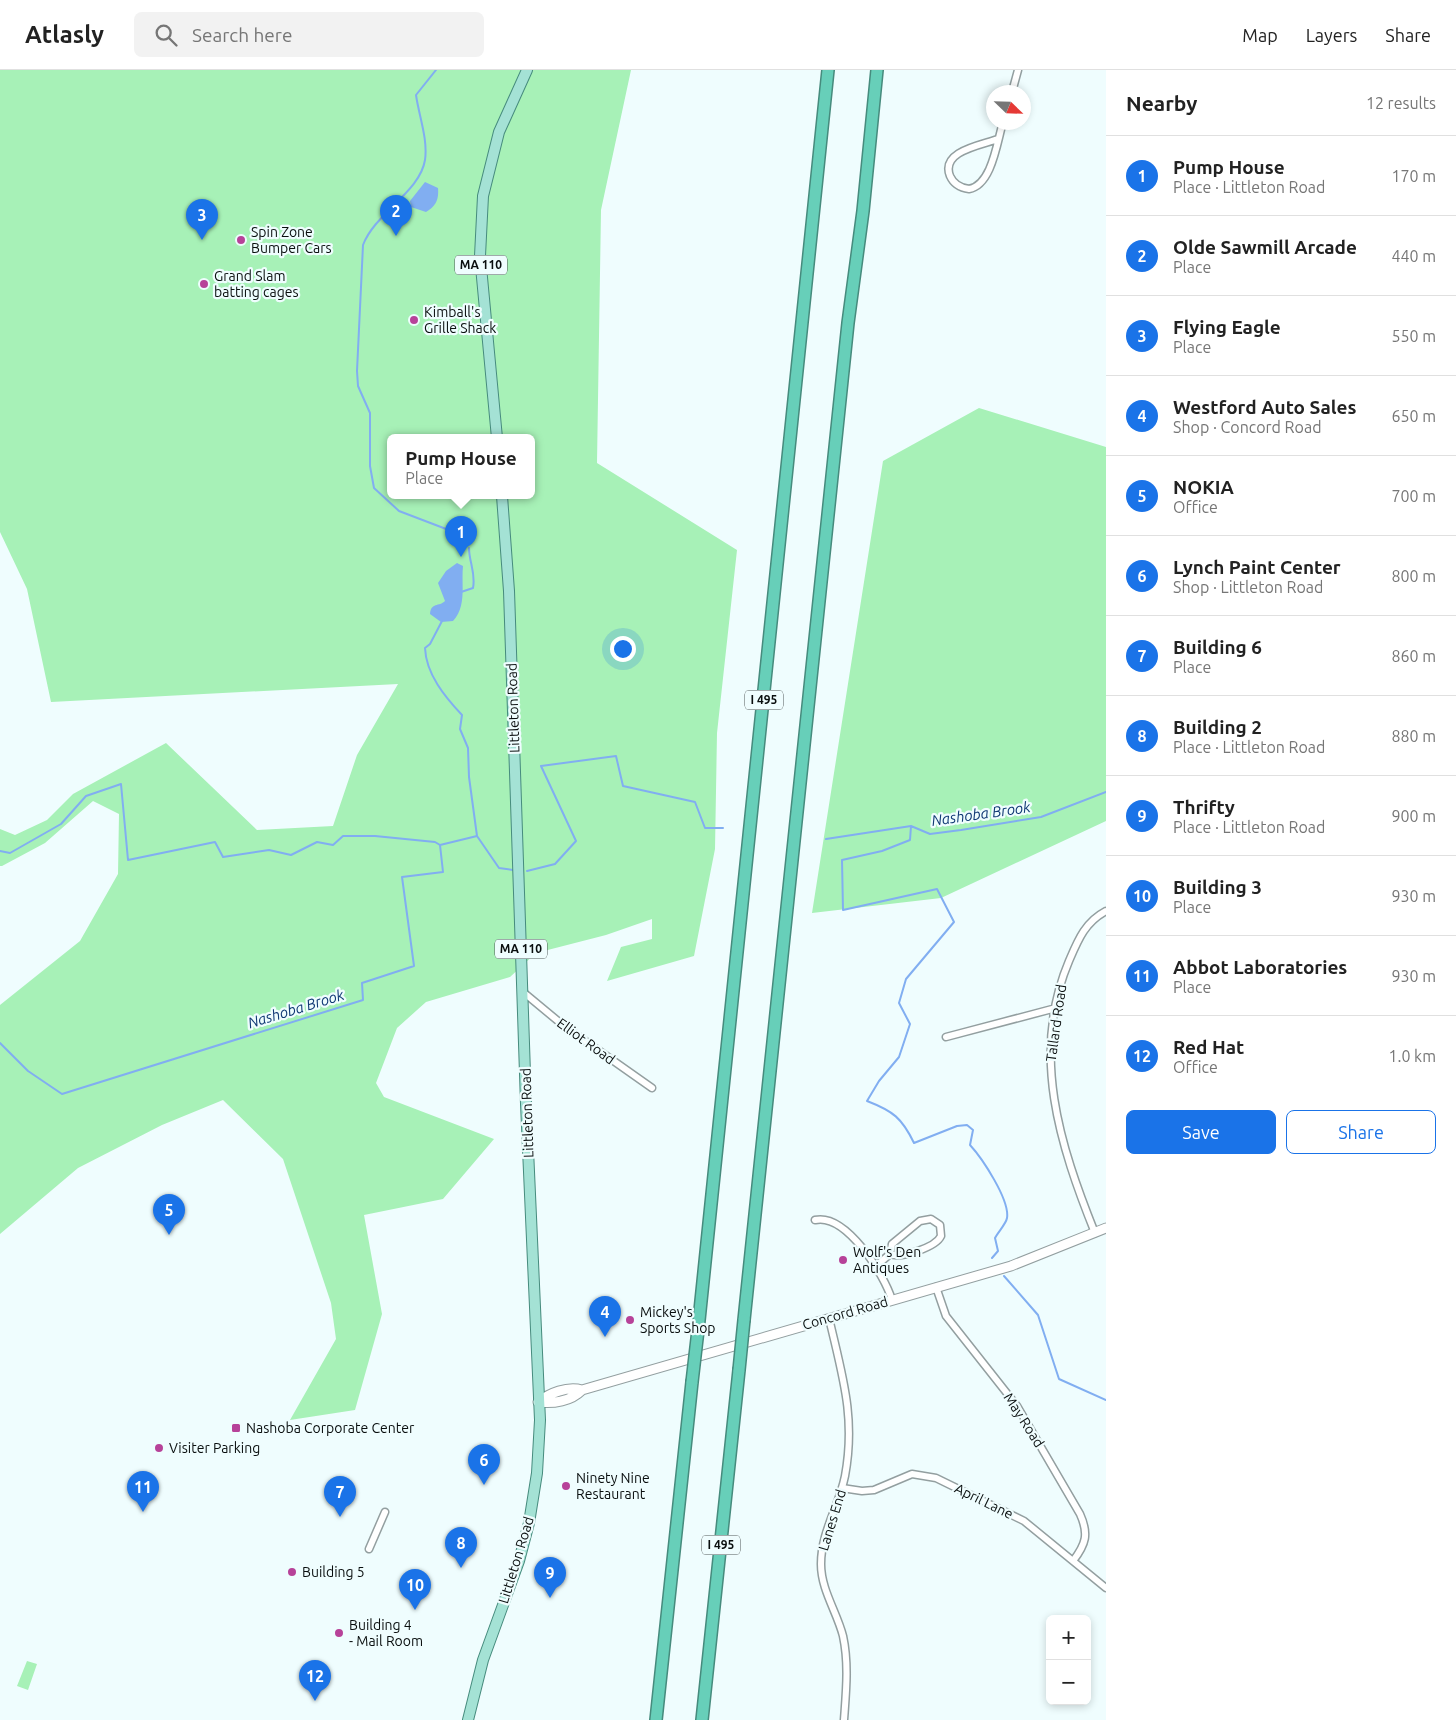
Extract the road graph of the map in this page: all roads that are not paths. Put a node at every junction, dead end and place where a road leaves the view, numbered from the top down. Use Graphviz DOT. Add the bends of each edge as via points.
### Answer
graph roads {
  1 [pos="527,70"];
  2 [pos="828,70"];
  3 [pos="877,70"];
  4 [pos="1018,70"];
  5 [pos="1014,85"];
  6 [pos="1001,130"];
  7 [pos="998,139"];
  8 [pos="497,434"];
  9 [pos="502,499"];
  10 [pos="1106,911"];
  11 [pos="523,992"];
  12 [pos="1056,1008"];
  13 [pos="946,1037"];
  14 [pos="652,1088"];
  15 [pos="815,1220"];
  16 [pos="1106,1228"];
  17 [pos="1095,1233"];
  18 [pos="890,1254"];
  19 [pos="876,1266"];
  20 [pos="936,1287"];
  21 [pos="892,1300"];
  22 [pos="829,1318"];
  23 [pos="538,1402"];
  24 [pos="842,1488"];
  25 [pos="385,1512"];
  26 [pos="369,1549"];
  27 [pos="1073,1561"];
  28 [pos="1106,1588"];
  29 [pos="468,1720"];
  30 [pos="656,1720"];
  31 [pos="702,1720"];
  32 [pos="844,1720"];
  1 -- 8 [label="main road, MA 110" via="499,132 482,203 480,256"];
  2 -- 30 [label="highway, I 495, bridge"];
  3 -- 31 [label="highway, I 495, bridge"];
  4 -- 5 [label="street"];
  6 -- 7 [label="street"];
  7 -- 7 [label="street" via="981,185 969,189 955,183 949,168 954,156"];
  9 -- 11 [label="main road, Littleton Road / MA 110" via="509,591"];
  10 -- 12 [label="street, Tallard Road" via="1092,919 1078,939 1062,980"];
  11 -- 14 [label="street, Elliot Road" via="564,1026"];
  11 -- 23 [label="main road, Littleton Road / MA 110"];
  12 -- 13 [label="street"];
  12 -- 17 [label="street, Tallard Road" via="1049,1066 1053,1097 1069,1166"];
  15 -- 19 [label="street" via="828,1219 839,1225"];
  16 -- 17 [label="main road, Concord Road"];
  17 -- 20 [label="main road, Concord Road" via="1011,1266"];
  18 -- 18 [label="street" via="892,1244 920,1221 930,1219 940,1225 941,1236 935,1244 900,1255"];
  18 -- 19 [label="street"];
  19 -- 21 [label="street" via="888,1285"];
  20 -- 21 [label="main road, Concord Road"];
  20 -- 27 [label="street, May Road" via="946,1316 1017,1406 1080,1514 1086,1530 1086,1542"];
  21 -- 22 [label="main road, Concord Road"];
  22 -- 23 [label="main road, Concord Road" via="582,1390 576,1397 550,1403"];
  22 -- 24 [label="street, Lanes End" via="849,1409"];
  23 -- 29 [label="main road, Littleton Road / MA 110" via="537,1473 530,1523 483,1660"];
  24 -- 27 [label="street, April Lane" via="868,1491 906,1476 928,1476 1015,1516"];
  24 -- 32 [label="street, Lanes End" via="824,1537 821,1565 824,1586 845,1648"];
  25 -- 26 [label="street"];
  27 -- 28 [label="street, April Lane"];
}
